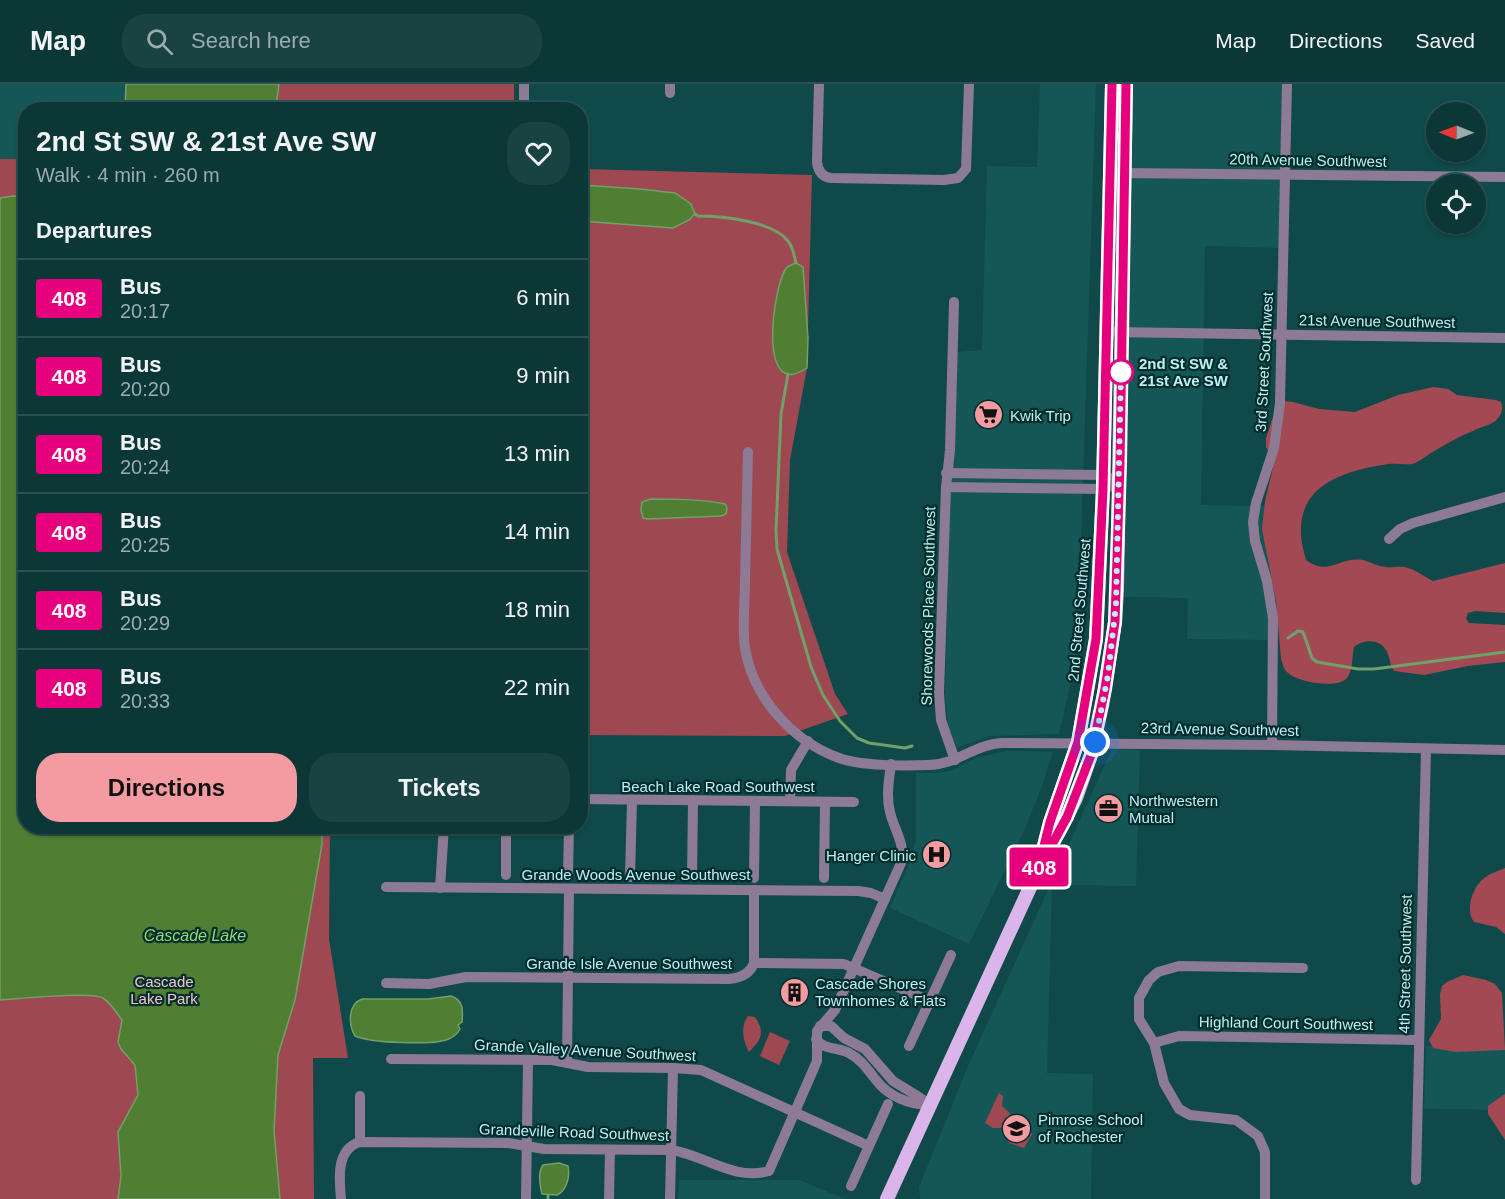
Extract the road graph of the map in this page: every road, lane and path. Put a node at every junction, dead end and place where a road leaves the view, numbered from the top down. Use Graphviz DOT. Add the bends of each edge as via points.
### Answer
graph roads {
  1 [pos="524,84"];
  2 [pos="819,84"];
  3 [pos="969,84"];
  4 [pos="1112,84"];
  5 [pos="1126,84"];
  6 [pos="1287,84"];
  7 [pos="524,102"];
  8 [pos="1110,173"];
  9 [pos="1125,173"];
  10 [pos="1284,175"];
  11 [pos="1505,177"];
  12 [pos="954,302"];
  13 [pos="1106,332"];
  14 [pos="1122,333"];
  15 [pos="1282,334"];
  16 [pos="1505,338"];
  17 [pos="748,452"];
  18 [pos="946,473"];
  19 [pos="1103,475"];
  20 [pos="1119,483"];
  21 [pos="946,487"];
  22 [pos="1103,489"];
  23 [pos="1505,497"];
  24 [pos="1389,539"];
  25 [pos="808,741"];
  26 [pos="1078,742"];
  27 [pos="1095,742"];
  28 [pos="1272,745"];
  29 [pos="1426,749"];
  30 [pos="1505,750"];
  31 [pos="955,760"];
  32 [pos="891,764"];
  33 [pos="588,799"];
  34 [pos="632,800"];
  35 [pos="693,800"];
  36 [pos="755,801"];
  37 [pos="790,801"];
  38 [pos="825,802"];
  39 [pos="854,802"];
  40 [pos="443,834"];
  41 [pos="507,834"];
  42 [pos="569,834"];
  43 [pos="1038,870"];
  44 [pos="506,875"];
  45 [pos="568,876"];
  46 [pos="692,876"];
  47 [pos="630,877"];
  48 [pos="754,878"];
  49 [pos="824,878"];
  50 [pos="386,887"];
  51 [pos="440,888"];
  52 [pos="569,889"];
  53 [pos="754,890"];
  54 [pos="885,899"];
  55 [pos="951,956"];
  56 [pos="754,963"];
  57 [pos="854,967"];
  58 [pos="1303,968"];
  59 [pos="568,978"];
  60 [pos="386,983"];
  61 [pos="930,1001"];
  62 [pos="835,1010"];
  63 [pos="820,1026"];
  64 [pos="835,1029"];
  65 [pos="816,1039"];
  66 [pos="1418,1040"];
  67 [pos="1154,1043"];
  68 [pos="828,1046"];
  69 [pos="909,1046"];
  70 [pos="391,1059"];
  71 [pos="528,1060"];
  72 [pos="817,1061"];
  73 [pos="567,1062"];
  74 [pos="879,1065"];
  75 [pos="673,1068"];
  76 [pos="870,1072"];
  77 [pos="360,1096"];
  78 [pos="888,1104"];
  79 [pos="930,1106"];
  80 [pos="794,1111"];
  81 [pos="360,1142"];
  82 [pos="527,1146"];
  83 [pos="869,1146"];
  84 [pos="609,1150"];
  85 [pos="671,1150"];
  86 [pos="1416,1180"];
  87 [pos="851,1186"];
  88 [pos="341,1199"];
  89 [pos="526,1199"];
  90 [pos="609,1199"];
  91 [pos="670,1199"];
  92 [pos="887,1199"];
  93 [pos="1266,1199"];
  1 -- 7 [label="street"];
  2 -- 3 [label="street" via="817,162 824,176 950,180 958,178 968,165"];
  4 -- 8 [label="main road, 2nd Street Southwest"];
  5 -- 9 [label="main road"];
  6 -- 10 [label="street, 3rd Street Southwest"];
  8 -- 9 [label="street, 20th Avenue Southwest"];
  8 -- 13 [label="main road, 2nd Street Southwest"];
  9 -- 10 [label="street, 20th Avenue Southwest"];
  9 -- 14 [label="main road"];
  10 -- 11 [label="street, 20th Avenue Southwest"];
  10 -- 15 [label="street, 3rd Street Southwest"];
  12 -- 18 [label="street, Shorewoods Place Southwest"];
  13 -- 14 [label="street, 21st Avenue Southwest"];
  13 -- 19 [label="main road, 2nd Street Southwest"];
  14 -- 15 [label="street, 21st Avenue Southwest"];
  14 -- 20 [label="main road"];
  15 -- 16 [label="street, 21st Avenue Southwest"];
  15 -- 28 [label="street, 3rd Street Southwest" via="1277,426 1253,522 1273,618"];
  17 -- 25 [label="street, 23rd Avenue Southwest" via="744,637 752,674 775,712"];
  18 -- 19 [label="street"];
  18 -- 21 [label="street, Shorewoods Place Southwest"];
  19 -- 20 [label="street"];
  19 -- 22 [label="main road, 2nd Street Southwest"];
  20 -- 22 [label="street, Shorewoods Place Southwest"];
  20 -- 27 [label="main road" via="1115,622"];
  21 -- 22 [label="street, Shorewoods Place Southwest"];
  21 -- 31 [label="street, Shorewoods Place Southwest" via="940,703 944,732"];
  22 -- 26 [label="main road, 2nd Street Southwest" via="1096,639"];
  23 -- 24 [label="street" via="1407,525"];
  25 -- 32 [label="street, 23rd Avenue Southwest" via="845,760"];
  25 -- 37 [label="street" via="791,770"];
  26 -- 27 [label="street, 23rd Avenue Southwest"];
  26 -- 31 [label="street, 23rd Avenue Southwest" via="995,743"];
  26 -- 43 [label="main road, 2nd Street Southwest"];
  27 -- 28 [label="street, 23rd Avenue Southwest"];
  27 -- 43 [label="main road" via="1067,817"];
  28 -- 29 [label="street, 23rd Avenue Southwest"];
  29 -- 30 [label="street, 23rd Avenue Southwest"];
  29 -- 66 [label="street, 4th Street Southwest"];
  31 -- 32 [label="street, 23rd Avenue Southwest" via="934,765"];
  32 -- 54 [label="street, Grandeville Road Southwest" via="888,806 903,854"];
  33 -- 34 [label="street, Beach Lake Road Southwest"];
  34 -- 35 [label="street, Beach Lake Road Southwest"];
  34 -- 47 [label="street"];
  35 -- 36 [label="street, Beach Lake Road Southwest"];
  35 -- 46 [label="street"];
  36 -- 37 [label="street, Beach Lake Road Southwest"];
  36 -- 48 [label="street"];
  37 -- 38 [label="street, Beach Lake Road Southwest"];
  38 -- 39 [label="street, Beach Lake Road Southwest"];
  38 -- 49 [label="street"];
  40 -- 51 [label="street"];
  41 -- 44 [label="street"];
  42 -- 45 [label="street"];
  43 -- 79 [label="main road"];
  50 -- 51 [label="street, Grande Woods Avenue Southwest"];
  51 -- 52 [label="street, Grande Woods Avenue Southwest"];
  52 -- 53 [label="street, Grande Woods Avenue Southwest"];
  52 -- 59 [label="street"];
  53 -- 54 [label="street, Grande Woods Avenue Southwest" via="858,891"];
  53 -- 56 [label="street"];
  54 -- 57 [label="street, Grandeville Road Southwest"];
  55 -- 61 [label="street"];
  56 -- 57 [label="street, Grande Isle Avenue Southwest" via="829,962"];
  56 -- 59 [label="street, Grande Isle Avenue Southwest" via="749,972 734,979"];
  57 -- 61 [label="street, Grande Isle Avenue Southwest"];
  57 -- 62 [label="street, Grandeville Road Southwest"];
  58 -- 67 [label="street" via="1179,966 1158,972 1149,980 1138,1008 1139,1019"];
  59 -- 60 [label="street, Grande Isle Avenue Southwest"];
  59 -- 73 [label="street"];
  61 -- 69 [label="street"];
  62 -- 63 [label="street, Grandeville Road Southwest"];
  62 -- 64 [label="street, Grandeville Road Southwest"];
  63 -- 64 [label="street"];
  63 -- 65 [label="street, Grandeville Road Southwest"];
  64 -- 68 [label="street, Grandeville Road Southwest" via="837,1038"];
  64 -- 74 [label="street" via="865,1049"];
  65 -- 68 [label="street" via="822,1046"];
  65 -- 72 [label="street, Grandeville Road Southwest"];
  66 -- 67 [label="street, Highland Court Southwest" via="1179,1036"];
  66 -- 86 [label="street, 4th Street Southwest"];
  67 -- 93 [label="street" via="1164,1083 1179,1110 1190,1115 1236,1120 1258,1136 1265,1152"];
  68 -- 72 [label="street, Grandeville Road Southwest"];
  68 -- 76 [label="street" via="850,1053"];
  70 -- 71 [label="street, Grande Valley Avenue Southwest"];
  71 -- 73 [label="street, Grande Valley Avenue Southwest"];
  71 -- 82 [label="street"];
  72 -- 80 [label="street, Grandeville Road Southwest"];
  73 -- 75 [label="street, Grande Valley Avenue Southwest" via="588,1067"];
  74 -- 76 [label="street"];
  74 -- 79 [label="street" via="893,1081"];
  75 -- 80 [label="street, Grande Valley Avenue Southwest" via="704,1071"];
  75 -- 85 [label="street"];
  76 -- 79 [label="street" via="895,1096"];
  77 -- 81 [label="street"];
  78 -- 83 [label="street"];
  79 -- 92 [label="main road"];
  80 -- 83 [label="street, Grande Valley Avenue Southwest"];
  80 -- 85 [label="street, Grandeville Road Southwest" via="769,1172 734,1171"];
  81 -- 82 [label="street, Grandeville Road Southwest"];
  81 -- 88 [label="street" via="343,1154"];
  82 -- 84 [label="street, Grandeville Road Southwest"];
  82 -- 89 [label="street"];
  83 -- 87 [label="street"];
  84 -- 85 [label="street, Grandeville Road Southwest"];
  84 -- 90 [label="street"];
  85 -- 91 [label="street"];
}
